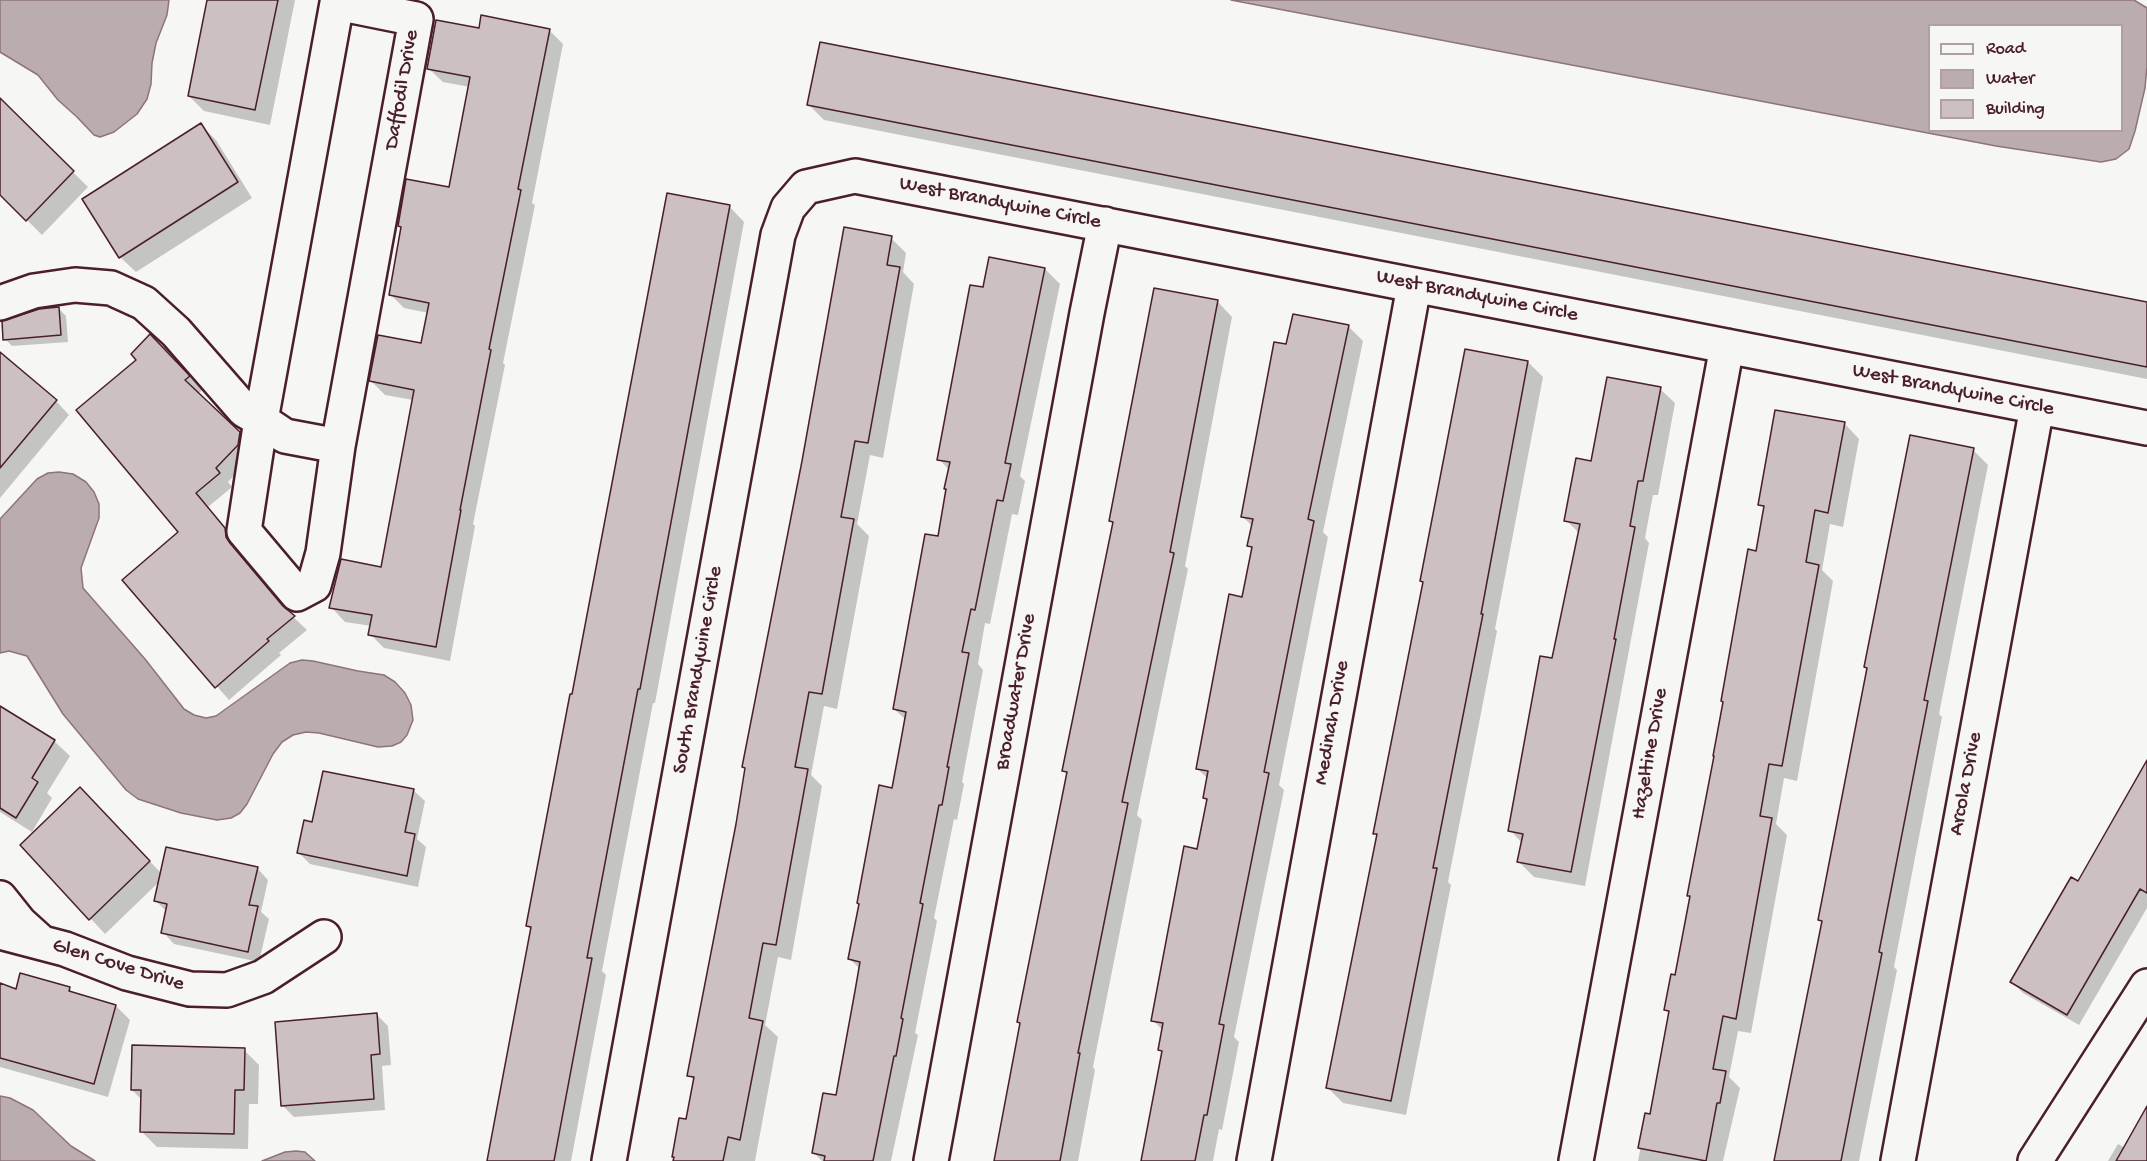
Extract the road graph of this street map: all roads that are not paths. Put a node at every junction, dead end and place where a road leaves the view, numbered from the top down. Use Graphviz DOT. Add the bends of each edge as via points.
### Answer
graph roads {
  1 [pos="806,187"];
  2 [pos="1105,224"];
  3 [pos="1414,286"];
  4 [pos="0,303"];
  5 [pos="1727,346"];
  6 [pos="2037,407"];
  7 [pos="261,420"];
  8 [pos="2147,428"];
  9 [pos="338,446"];
  10 [pos="0,898"];
  11 [pos="0,932"];
  12 [pos="324,938"];
  13 [pos="41,942"];
  14 [pos="2147,986"];
  15 [pos="609,1161"];
  16 [pos="931,1161"];
  17 [pos="1254,1161"];
  18 [pos="1576,1161"];
  19 [pos="1898,1161"];
  20 [pos="2035,1161"];
  1 -- 2 [label="street, West Brandywine Circle" via="855,176"];
  1 -- 15 [label="street, South Brandywine Circle" via="788,208 778,235"];
  2 -- 3 [label="street, West Brandywine Circle"];
  2 -- 16 [label="street, Broadwater Drive"];
  3 -- 5 [label="street, West Brandywine Circle"];
  3 -- 17 [label="street, Medinah Drive"];
  4 -- 7 [label="street" via="34,291 75,285 111,288 144,303 176,332 244,410"];
  5 -- 6 [label="street, West Brandywine Circle"];
  5 -- 18 [label="street, Hazeltine Drive"];
  6 -- 8 [label="street, West Brandywine Circle"];
  6 -- 19 [label="street, Arcola Drive"];
  7 -- 9 [label="street" via="285,436"];
  7 -- 9 [label="street, Daffodil Drive" via="244,531 297,594 314,585"];
  7 -- 9 [label="street, Daffodil Drive" via="337,3 416,19"];
  10 -- 13 [label="street, Glen Cove Drive"];
  11 -- 13 [label="street, Glen Cove Drive"];
  12 -- 13 [label="street, Glen Cove Drive" via="263,977 227,990 190,989 127,973"];
  14 -- 20 [label="street"];
}
